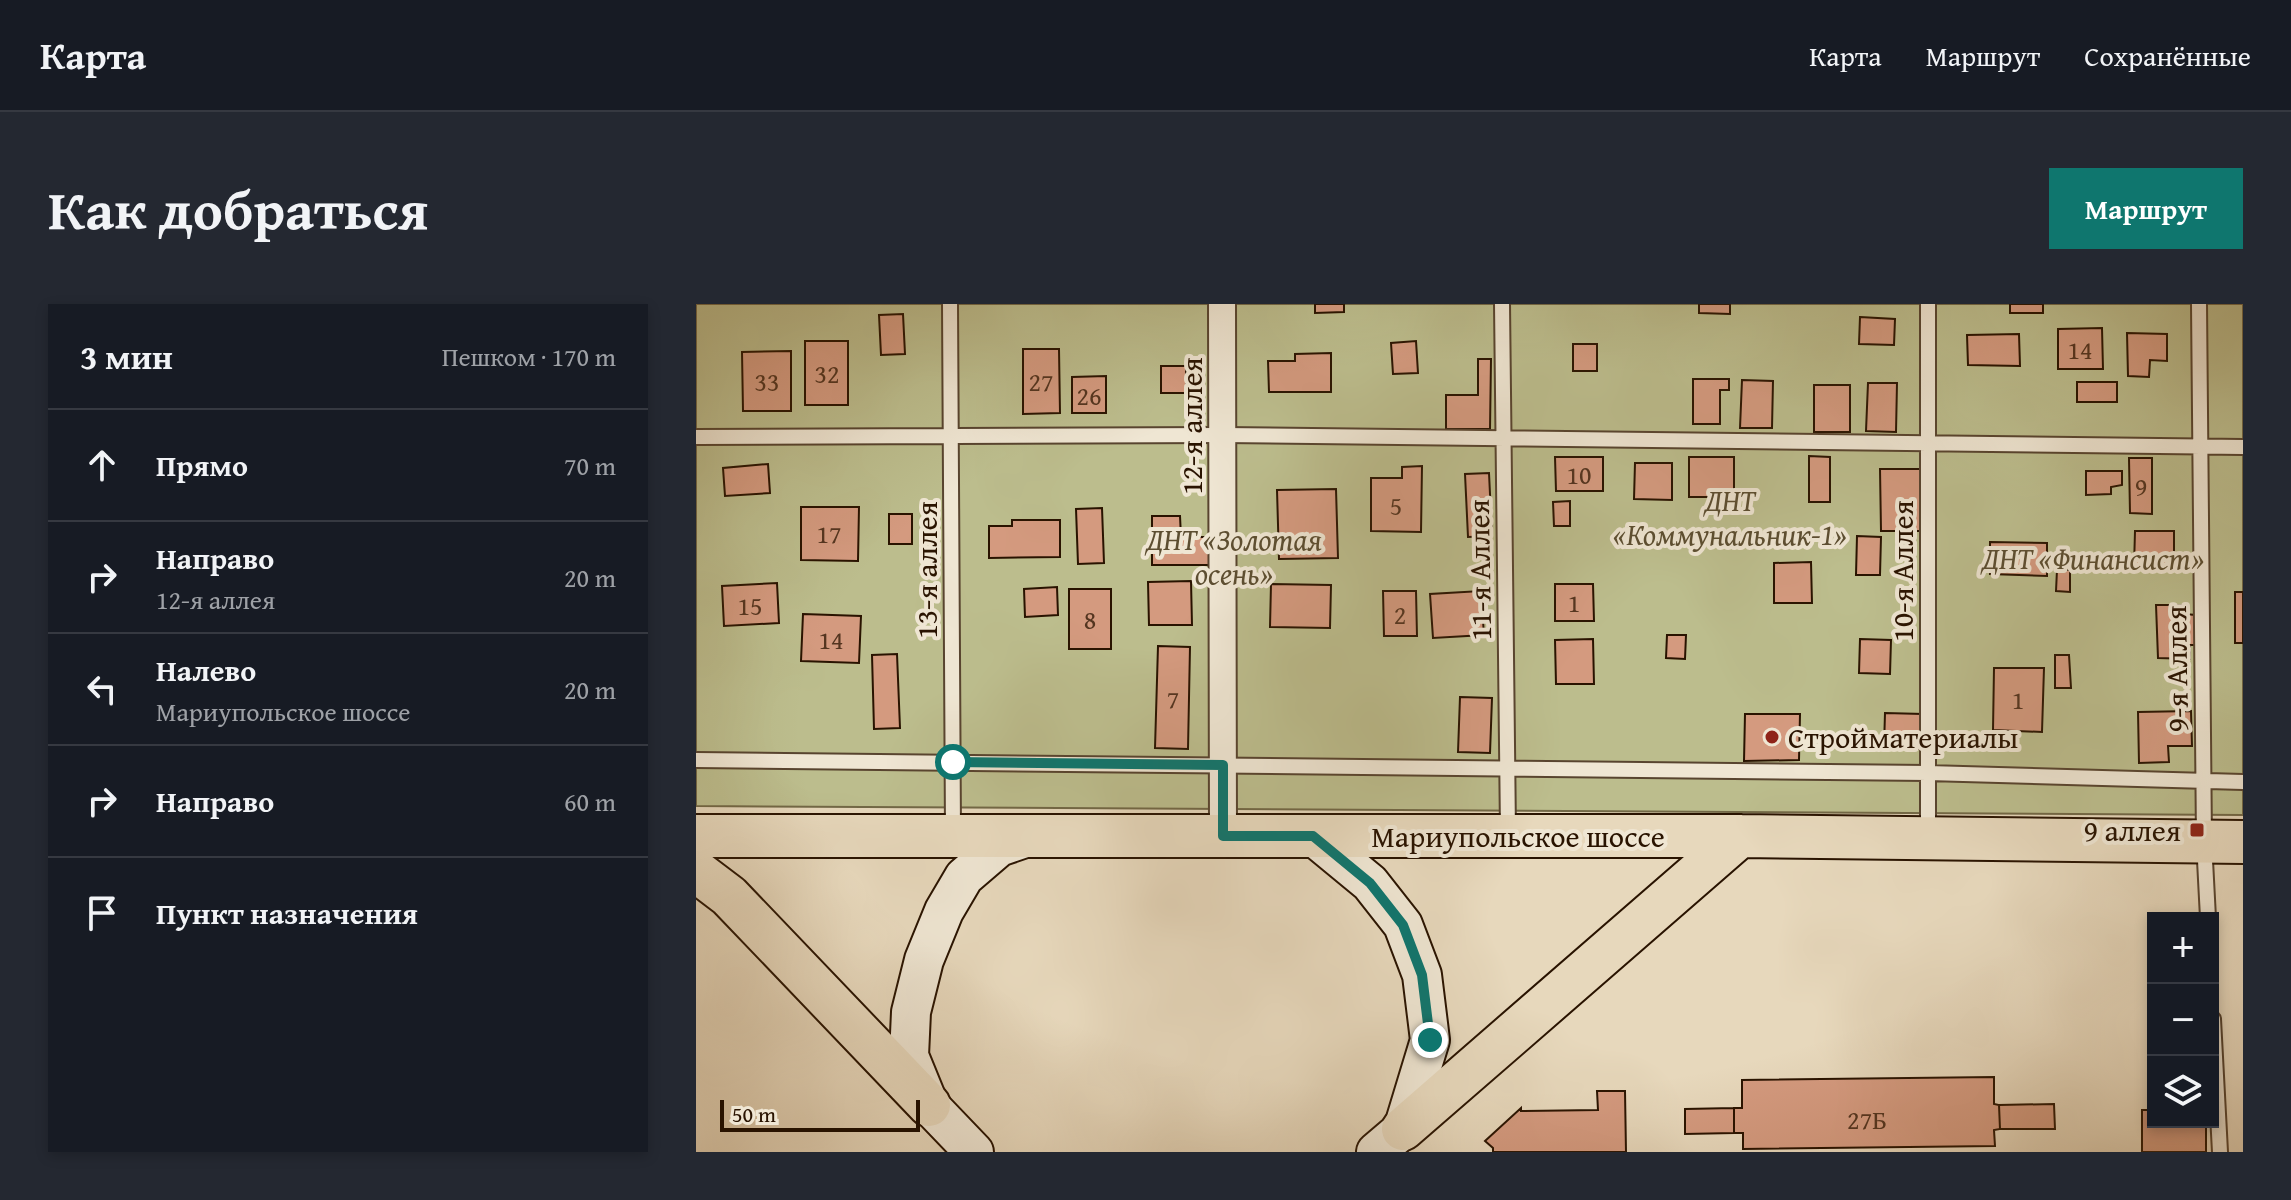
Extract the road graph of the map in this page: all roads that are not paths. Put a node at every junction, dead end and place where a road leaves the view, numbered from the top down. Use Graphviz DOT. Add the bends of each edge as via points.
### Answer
graph roads {
  1 [pos="950,304"];
  2 [pos="1222,304"];
  3 [pos="1502,304"];
  4 [pos="1928,304"];
  5 [pos="2199,304"];
  6 [pos="1223,435"];
  7 [pos="951,436"];
  8 [pos="696,437"];
  9 [pos="1503,438"];
  10 [pos="1928,444"];
  11 [pos="2243,447"];
  12 [pos="2200,448"];
  13 [pos="696,760"];
  14 [pos="953,762"];
  15 [pos="1223,765"];
  16 [pos="1507,769"];
  17 [pos="1928,773"];
  18 [pos="2203,781"];
  19 [pos="2243,782"];
  20 [pos="696,836"];
  21 [pos="953,836"];
  22 [pos="1031,836"];
  23 [pos="1223,836"];
  24 [pos="1313,836"];
  25 [pos="1508,836"];
  26 [pos="1740,836"];
  27 [pos="1928,838"];
  28 [pos="2224,842"];
  29 [pos="696,871"];
  30 [pos="2209,912"];
  31 [pos="2215,1056"];
  32 [pos="929,1105"];
  33 [pos="1383,1146"];
  34 [pos="974,1152"];
  35 [pos="2220,1152"];
  1 -- 7 [label="lane, 13-я аллея"];
  2 -- 6 [label="street, 12-я аллея"];
  3 -- 9 [label="lane, 11-я Аллея"];
  4 -- 10 [label="lane, 10-я Аллея"];
  5 -- 12 [label="lane, 9-я Аллея"];
  6 -- 7 [label="lane"];
  6 -- 9 [label="lane"];
  6 -- 15 [label="street, 12-я аллея"];
  7 -- 8 [label="lane"];
  7 -- 14 [label="lane, 13-я аллея"];
  9 -- 10 [label="lane"];
  9 -- 16 [label="lane, 11-я Аллея"];
  10 -- 12 [label="lane"];
  10 -- 17 [label="lane, 10-я Аллея"];
  11 -- 12 [label="lane"];
  12 -- 18 [label="lane, 9-я Аллея"];
  13 -- 14 [label="lane"];
  14 -- 15 [label="lane"];
  14 -- 21 [label="lane, 13-я аллея"];
  15 -- 16 [label="lane"];
  15 -- 23 [label="street, 12-я аллея"];
  16 -- 17 [label="lane"];
  16 -- 25 [label="lane, 11-я Аллея"];
  17 -- 18 [label="lane"];
  17 -- 27 [label="lane, 10-я Аллея"];
  18 -- 19 [label="lane"];
  18 -- 28 [label="lane, 9-я Аллея"];
  20 -- 21 [label="main road, Мариупольское шоссе"];
  21 -- 22 [label="main road, Мариупольское шоссе"];
  22 -- 23 [label="main road, Мариупольское шоссе"];
  22 -- 32 [label="main road" via="999,847 964,877 924,960 911,1012 909,1056"];
  23 -- 24 [label="main road, Мариупольское шоссе"];
  24 -- 25 [label="main road, Мариупольское шоссе"];
  24 -- 33 [label="main road" via="1370,883 1403,925 1422,975 1430,1040"];
  25 -- 26 [label="main road, Мариупольское шоссе"];
  26 -- 27 [label="main road, Мариупольское шоссе"];
  26 -- 33 [label="main road"];
  27 -- 28 [label="main road, Мариупольское шоссе"];
  28 -- 30 [label="lane, 9-я Аллея"];
  29 -- 32 [label="main road" via="729,896"];
  31 -- 35 [label="lane"];
  32 -- 34 [label="main road"];
}
